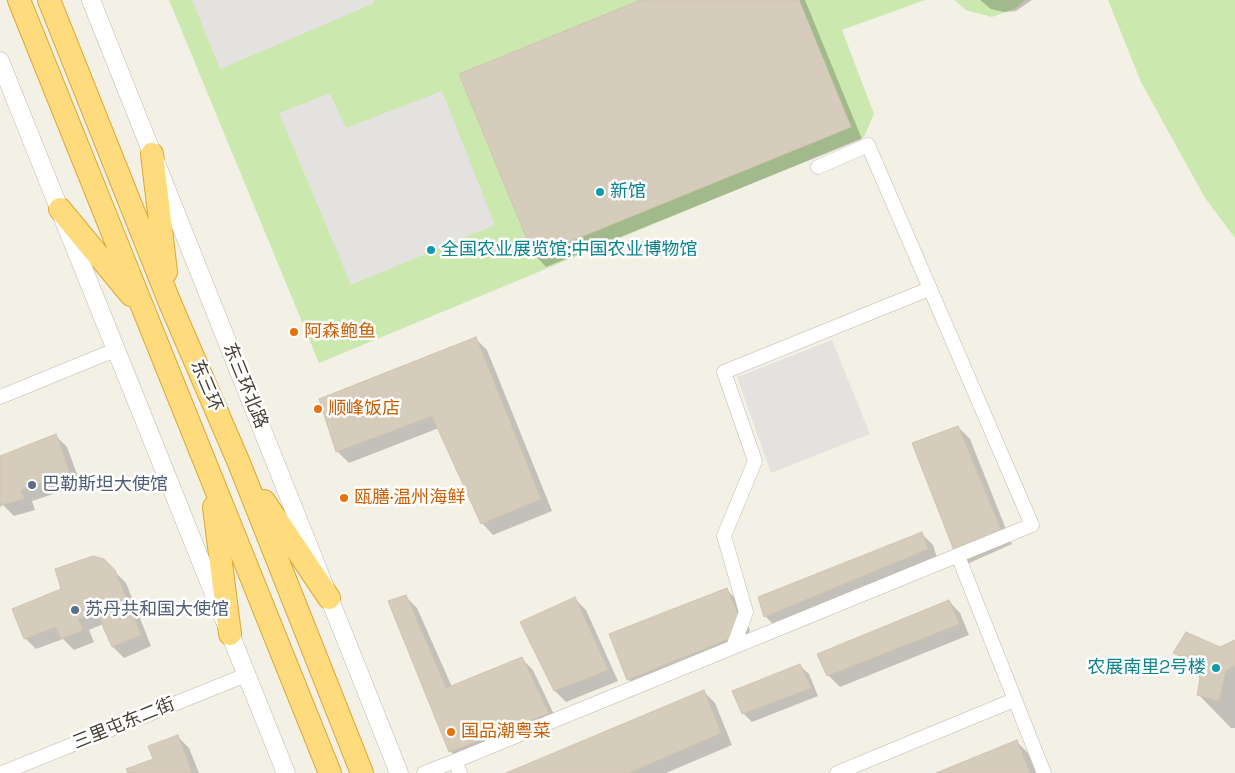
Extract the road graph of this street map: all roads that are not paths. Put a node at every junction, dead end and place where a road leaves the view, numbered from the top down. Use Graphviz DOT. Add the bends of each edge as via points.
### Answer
graph roads {
  1 [pos="19,0"];
  2 [pos="49,0"];
  3 [pos="91,0"];
  4 [pos="0,62"];
  5 [pos="152,154"];
  6 [pos="818,167"];
  7 [pos="60,209"];
  8 [pos="929,289"];
  9 [pos="170,303"];
  10 [pos="146,313"];
  11 [pos="115,350"];
  12 [pos="0,397"];
  13 [pos="240,463"];
  14 [pos="211,476"];
  15 [pos="958,556"];
  16 [pos="329,598"];
  17 [pos="230,634"];
  18 [pos="733,647"];
  19 [pos="246,675"];
  20 [pos="1014,700"];
  21 [pos="458,767"];
  22 [pos="2,773"];
  23 [pos="286,773"];
  24 [pos="330,773"];
  25 [pos="362,773"];
  26 [pos="399,773"];
  27 [pos="424,773"];
  28 [pos="837,773"];
  29 [pos="1044,773"];
  1 -- 10 [label="highway, 东三环"];
  2 -- 9 [label="highway, 东三环"];
  3 -- 5 [label="street, 东三环北路"];
  4 -- 7 [label="street"];
  5 -- 9 [label="highway"];
  5 -- 16 [label="street, 东三环北路"];
  6 -- 8 [label="street" via="868,145"];
  7 -- 10 [label="highway"];
  7 -- 11 [label="street"];
  8 -- 15 [label="street" via="1032,525"];
  8 -- 18 [label="street" via="724,372 756,462 724,536 746,612"];
  9 -- 13 [label="highway, 东三环"];
  10 -- 14 [label="highway, 东三环"];
  11 -- 12 [label="street"];
  11 -- 17 [label="street"];
  13 -- 16 [label="highway"];
  13 -- 25 [label="highway, 东三环"];
  14 -- 17 [label="highway"];
  14 -- 24 [label="highway, 东三环"];
  15 -- 18 [label="street"];
  15 -- 20 [label="street"];
  16 -- 26 [label="street, 东三环北路"];
  17 -- 19 [label="street"];
  18 -- 21 [label="street"];
  19 -- 22 [label="street, 三里屯东二街"];
  19 -- 23 [label="street"];
  20 -- 28 [label="street"];
  20 -- 29 [label="street"];
  21 -- 27 [label="street"];
}
